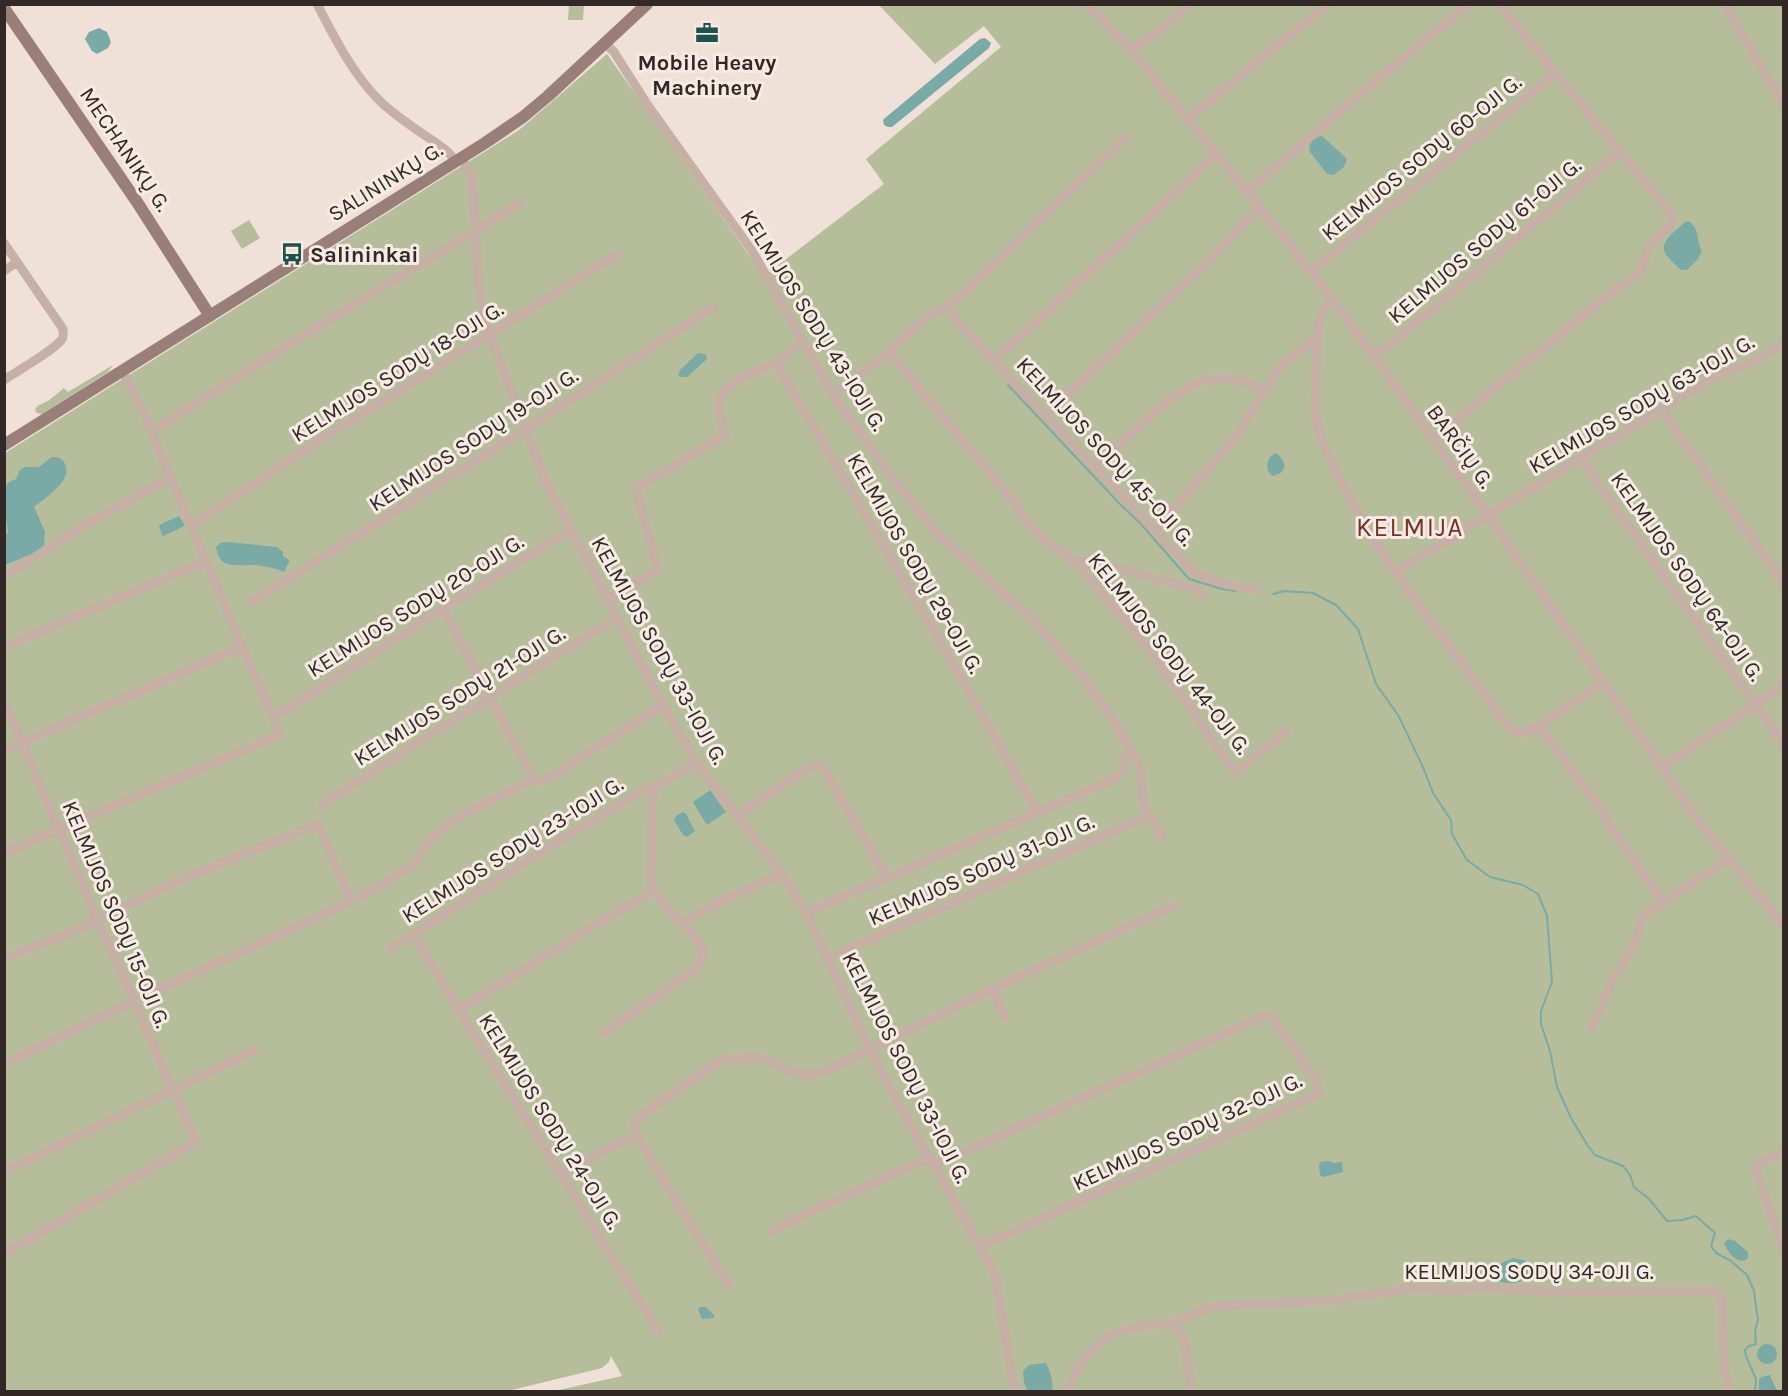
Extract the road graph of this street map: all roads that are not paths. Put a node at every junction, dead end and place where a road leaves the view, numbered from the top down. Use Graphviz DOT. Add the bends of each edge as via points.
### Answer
graph roads {
  1 [pos="317,4"];
  2 [pos="648,4"];
  3 [pos="1087,4"];
  4 [pos="1191,4"];
  5 [pos="1329,4"];
  6 [pos="1470,4"];
  7 [pos="1499,4"];
  8 [pos="1724,4"];
  9 [pos="4,8"];
  10 [pos="606,44"];
  11 [pos="1130,49"];
  12 [pos="1555,74"];
  13 [pos="1784,105"];
  14 [pos="1188,119"];
  15 [pos="1127,136"];
  16 [pos="1620,152"];
  17 [pos="1217,154"];
  18 [pos="459,160"];
  19 [pos="1247,191"];
  20 [pos="519,204"];
  21 [pos="1260,207"];
  22 [pos="476,230"];
  23 [pos="4,243"];
  24 [pos="618,254"];
  25 [pos="17,262"];
  26 [pos="4,271"];
  27 [pos="1311,271"];
  28 [pos="1331,297"];
  29 [pos="947,306"];
  30 [pos="714,307"];
  31 [pos="210,316"];
  32 [pos="1317,335"];
  33 [pos="490,336"];
  34 [pos="802,342"];
  35 [pos="1784,343"];
  36 [pos="889,352"];
  37 [pos="1372,355"];
  38 [pos="994,361"];
  39 [pos="776,363"];
  40 [pos="122,371"];
  41 [pos="4,380"];
  42 [pos="1266,391"];
  43 [pos="833,395"];
  44 [pos="1661,409"];
  45 [pos="1046,415"];
  46 [pos="160,426"];
  47 [pos="526,429"];
  48 [pos="1432,440"];
  49 [pos="4,445"];
  50 [pos="1581,459"];
  51 [pos="1096,468"];
  52 [pos="170,476"];
  53 [pos="1488,514"];
  54 [pos="198,521"];
  55 [pos="570,530"];
  56 [pos="1155,531"];
  57 [pos="1074,560"];
  58 [pos="206,561"];
  59 [pos="1395,572"];
  60 [pos="4,576"];
  61 [pos="1784,584"];
  62 [pos="1257,590"];
  63 [pos="1204,595"];
  64 [pos="607,599"];
  65 [pos="252,602"];
  66 [pos="443,609"];
  67 [pos="618,618"];
  68 [pos="4,647"];
  69 [pos="242,647"];
  70 [pos="1604,682"];
  71 [pos="1784,685"];
  72 [pos="491,698"];
  73 [pos="4,701"];
  74 [pos="663,705"];
  75 [pos="1755,705"];
  76 [pos="281,713"];
  77 [pos="1542,724"];
  78 [pos="1286,732"];
  79 [pos="23,742"];
  80 [pos="1784,744"];
  81 [pos="4,750"];
  82 [pos="1131,751"];
  83 [pos="696,762"];
  84 [pos="1663,767"];
  85 [pos="534,779"];
  86 [pos="656,785"];
  87 [pos="321,805"];
  88 [pos="1037,812"];
  89 [pos="1150,815"];
  90 [pos="737,816"];
  91 [pos="59,829"];
  92 [pos="1162,836"];
  93 [pos="4,853"];
  94 [pos="1729,859"];
  95 [pos="782,874"];
  96 [pos="887,877"];
  97 [pos="653,890"];
  98 [pos="356,898"];
  99 [pos="1663,902"];
  100 [pos="1175,904"];
  101 [pos="806,913"];
  102 [pos="98,920"];
  103 [pos="681,923"];
  104 [pos="1784,926"];
  105 [pos="414,935"];
  106 [pos="392,949"];
  107 [pos="4,958"];
  108 [pos="828,958"];
  109 [pos="993,990"];
  110 [pos="134,1001"];
  111 [pos="459,1010"];
  112 [pos="1004,1016"];
  113 [pos="1592,1028"];
  114 [pos="604,1033"];
  115 [pos="255,1050"];
  116 [pos="870,1050"];
  117 [pos="4,1064"];
  118 [pos="173,1090"];
  119 [pos="636,1135"];
  120 [pos="1784,1154"];
  121 [pos="931,1162"];
  122 [pos="4,1172"];
  123 [pos="560,1173"];
  124 [pos="772,1232"];
  125 [pos="981,1246"];
  126 [pos="1784,1251"];
  127 [pos="4,1254"];
  128 [pos="728,1285"];
  129 [pos="1172,1323"];
  130 [pos="658,1330"];
  131 [pos="1015,1392"];
  132 [pos="1066,1392"];
  133 [pos="1192,1392"];
  134 [pos="1730,1392"];
  1 -- 18 [label="street" via="373,94"];
  2 -- 10 [label="main road, SALININKŲ G."];
  3 -- 11 [label="street, BARČIŲ G."];
  4 -- 11 [label="street"];
  5 -- 14 [label="street"];
  6 -- 19 [label="street"];
  7 -- 12 [label="street"];
  8 -- 13 [label="street"];
  9 -- 31 [label="main road, MECHANIKŲ G." via="138,202"];
  10 -- 18 [label="main road, SALININKŲ G." via="536,107"];
  10 -- 34 [label="street, KELMIJOS SODŲ 43-IOJI G." via="753,252"];
  11 -- 14 [label="street, BARČIŲ G."];
  12 -- 16 [label="street"];
  12 -- 27 [label="street, KELMIJOS SODŲ 60-OJI G."];
  14 -- 17 [label="street, BARČIŲ G."];
  15 -- 29 [label="street"];
  16 -- 37 [label="street, KELMIJOS SODŲ 61-OJI G." via="1391,344"];
  16 -- 48 [label="street" via="1673,220 1650,244 1641,270"];
  17 -- 19 [label="street, BARČIŲ G."];
  17 -- 38 [label="street"];
  18 -- 22 [label="street, KELMIJOS SODŲ 33-IOJI G." via="472,178"];
  18 -- 31 [label="main road, SALININKŲ G."];
  19 -- 21 [label="street, BARČIŲ G."];
  20 -- 22 [label="street"];
  21 -- 27 [label="street, BARČIŲ G."];
  21 -- 45 [label="street" via="1209,261"];
  22 -- 33 [label="street, KELMIJOS SODŲ 33-IOJI G." via="481,299"];
  22 -- 46 [label="street"];
  23 -- 25 [label="street"];
  24 -- 33 [label="street, KELMIJOS SODŲ 18-OJI G."];
  25 -- 26 [label="street"];
  25 -- 41 [label="street" via="63,329 63,338"];
  27 -- 28 [label="street, BARČIŲ G."];
  28 -- 32 [label="street" via="1320,318"];
  28 -- 37 [label="street, BARČIŲ G."];
  29 -- 36 [label="street" via="929,316"];
  29 -- 38 [label="street, KELMIJOS SODŲ 45-OJI G."];
  30 -- 47 [label="street, KELMIJOS SODŲ 19-OJI G."];
  31 -- 40 [label="main road, SALININKŲ G."];
  32 -- 42 [label="street" via="1278,370"];
  32 -- 59 [label="street" via="1316,405 1321,435 1362,522"];
  33 -- 47 [label="street, KELMIJOS SODŲ 33-IOJI G."];
  33 -- 54 [label="street, KELMIJOS SODŲ 18-OJI G."];
  34 -- 39 [label="street"];
  34 -- 43 [label="street, KELMIJOS SODŲ 43-IOJI G."];
  35 -- 44 [label="street, KELMIJOS SODŲ 63-IOJI G."];
  36 -- 43 [label="street"];
  36 -- 57 [label="street, KELMIJOS SODŲ 44-OJI G." via="1027,522"];
  37 -- 48 [label="street, BARČIŲ G."];
  38 -- 45 [label="street, KELMIJOS SODŲ 45-OJI G."];
  39 -- 64 [label="street" via="730,385 724,392 718,406 725,435 636,489 658,570"];
  39 -- 88 [label="street, KELMIJOS SODŲ 29-OJI G."];
  40 -- 49 [label="main road, SALININKŲ G."];
  40 -- 52 [label="street"];
  42 -- 51 [label="street" via="1233,379 1201,382 1165,402"];
  42 -- 56 [label="street" via="1233,441"];
  43 -- 82 [label="street, KELMIJOS SODŲ 43-IOJI G." via="939,536 1032,618 1082,676"];
  44 -- 50 [label="street, KELMIJOS SODŲ 63-IOJI G."];
  44 -- 61 [label="street"];
  45 -- 51 [label="street, KELMIJOS SODŲ 45-OJI G."];
  47 -- 55 [label="street, KELMIJOS SODŲ 33-IOJI G."];
  47 -- 65 [label="street, KELMIJOS SODŲ 19-OJI G."];
  48 -- 53 [label="street, BARČIŲ G."];
  50 -- 53 [label="street, KELMIJOS SODŲ 63-IOJI G."];
  50 -- 75 [label="street, KELMIJOS SODŲ 64-OJI G."];
  51 -- 56 [label="street, KELMIJOS SODŲ 45-OJI G."];
  52 -- 58 [label="street"];
  52 -- 60 [label="street"];
  53 -- 59 [label="street, KELMIJOS SODŲ 63-IOJI G."];
  53 -- 70 [label="street, BARČIŲ G."];
  55 -- 64 [label="street, KELMIJOS SODŲ 33-IOJI G."];
  55 -- 66 [label="street, KELMIJOS SODŲ 20-OJI G."];
  56 -- 62 [label="street, KELMIJOS SODŲ 45-OJI G." via="1202,577"];
  57 -- 63 [label="street" via="1128,571"];
  57 -- 78 [label="street, KELMIJOS SODŲ 44-OJI G." via="1146,646 1236,772"];
  58 -- 68 [label="street"];
  58 -- 69 [label="street"];
  59 -- 77 [label="street" via="1511,730 1520,734"];
  64 -- 67 [label="street, KELMIJOS SODŲ 33-IOJI G."];
  66 -- 72 [label="street"];
  66 -- 76 [label="street, KELMIJOS SODŲ 20-OJI G."];
  67 -- 72 [label="street, KELMIJOS SODŲ 21-OJI G."];
  67 -- 74 [label="street, KELMIJOS SODŲ 33-IOJI G."];
  69 -- 79 [label="street"];
  69 -- 91 [label="street" via="279,735"];
  70 -- 77 [label="street"];
  70 -- 84 [label="street, BARČIŲ G."];
  71 -- 75 [label="street"];
  72 -- 85 [label="street"];
  72 -- 87 [label="street, KELMIJOS SODŲ 21-OJI G."];
  73 -- 79 [label="street, KELMIJOS SODŲ 15-OJI G."];
  74 -- 83 [label="street, KELMIJOS SODŲ 33-IOJI G."];
  74 -- 85 [label="street" via="551,777"];
  75 -- 80 [label="street, KELMIJOS SODŲ 64-OJI G."];
  75 -- 84 [label="street"];
  77 -- 99 [label="street" via="1544,733 1602,810"];
  79 -- 81 [label="street"];
  79 -- 91 [label="street, KELMIJOS SODŲ 15-OJI G."];
  82 -- 88 [label="street" via="1125,755 1123,771 1115,779"];
  82 -- 89 [label="street, KELMIJOS SODŲ 43-IOJI G." via="1141,774 1142,798"];
  83 -- 86 [label="street"];
  83 -- 90 [label="street, KELMIJOS SODŲ 33-IOJI G."];
  84 -- 94 [label="street, BARČIŲ G."];
  85 -- 98 [label="street" via="463,815 430,839 414,865"];
  86 -- 97 [label="street" via="652,800"];
  86 -- 105 [label="street, KELMIJOS SODŲ 23-IOJI G." via="533,857"];
  88 -- 96 [label="street"];
  89 -- 92 [label="street, KELMIJOS SODŲ 43-IOJI G."];
  89 -- 108 [label="street, KELMIJOS SODŲ 31-OJI G."];
  90 -- 95 [label="street, KELMIJOS SODŲ 33-IOJI G."];
  90 -- 96 [label="street" via="804,770 823,768"];
  91 -- 93 [label="street"];
  91 -- 102 [label="street, KELMIJOS SODŲ 15-OJI G."];
  94 -- 99 [label="street"];
  94 -- 104 [label="street, BARČIŲ G."];
  95 -- 101 [label="street, KELMIJOS SODŲ 33-IOJI G."];
  95 -- 103 [label="street"];
  96 -- 101 [label="street"];
  97 -- 103 [label="street"];
  97 -- 111 [label="street, KELMIJOS SODŲ 24-OJI G."];
  98 -- 102 [label="street" via="318,824 180,880"];
  98 -- 110 [label="street"];
  99 -- 113 [label="street" via="1641,918 1638,936 1614,975"];
  100 -- 109 [label="street"];
  101 -- 108 [label="street, KELMIJOS SODŲ 33-IOJI G."];
  102 -- 107 [label="street"];
  102 -- 110 [label="street, KELMIJOS SODŲ 15-OJI G."];
  103 -- 114 [label="street" via="703,951 700,963"];
  105 -- 106 [label="street, KELMIJOS SODŲ 23-IOJI G."];
  105 -- 111 [label="street"];
  108 -- 116 [label="street, KELMIJOS SODŲ 33-IOJI G."];
  109 -- 112 [label="street"];
  109 -- 116 [label="street"];
  110 -- 117 [label="street"];
  110 -- 118 [label="street, KELMIJOS SODŲ 15-OJI G."];
  111 -- 123 [label="street, KELMIJOS SODŲ 24-OJI G."];
  115 -- 118 [label="street"];
  116 -- 119 [label="street" via="811,1075 784,1070 762,1058 726,1059 641,1115 635,1124"];
  116 -- 121 [label="street, KELMIJOS SODŲ 33-IOJI G."];
  118 -- 122 [label="street"];
  118 -- 127 [label="street, KELMIJOS SODŲ 15-OJI G." via="196,1142"];
  119 -- 123 [label="street"];
  119 -- 128 [label="street"];
  120 -- 126 [label="street" via="1765,1159 1756,1170"];
  121 -- 124 [label="street" via="803,1215"];
  121 -- 125 [label="street, KELMIJOS SODŲ 33-IOJI G."];
  121 -- 125 [label="street, KELMIJOS SODŲ 32-OJI G." via="1266,1015 1271,1016 1315,1078 1319,1094"];
  123 -- 130 [label="street, KELMIJOS SODŲ 24-OJI G."];
  125 -- 131 [label="street, KELMIJOS SODŲ 33-IOJI G." via="995,1276"];
  129 -- 132 [label="street, KELMIJOS SODŲ 34-OJI G." via="1137,1327 1105,1338 1080,1365"];
  129 -- 133 [label="street" via="1184,1339"];
  129 -- 134 [label="street, KELMIJOS SODŲ 34-OJI G." via="1214,1306 1329,1301 1405,1289 1709,1290 1721,1297 1724,1366"];
}
